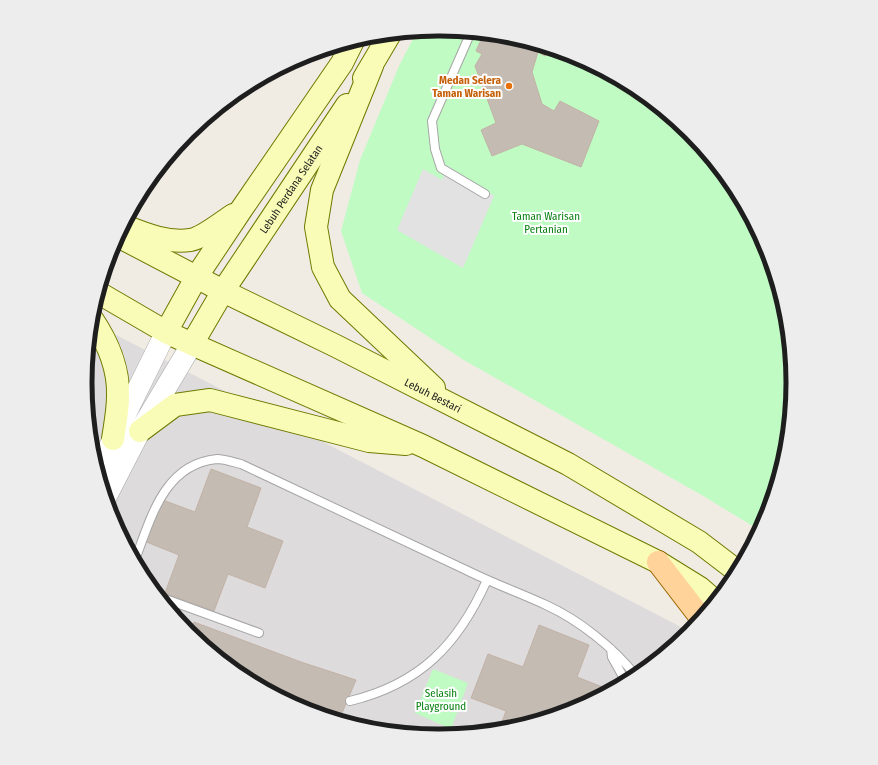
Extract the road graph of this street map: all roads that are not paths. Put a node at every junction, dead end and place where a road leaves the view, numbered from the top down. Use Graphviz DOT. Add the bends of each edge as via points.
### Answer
graph roads {
  1 [pos="469,38"];
  2 [pos="386,40"];
  3 [pos="350,48"];
  4 [pos="372,66"];
  5 [pos="485,194"];
  6 [pos="241,210"];
  7 [pos="129,228"];
  8 [pos="124,239"];
  9 [pos="197,276"];
  10 [pos="223,291"];
  11 [pos="103,296"];
  12 [pos="97,326"];
  13 [pos="166,332"];
  14 [pos="192,344"];
  15 [pos="454,406"];
  16 [pos="140,430"];
  17 [pos="113,439"];
  18 [pos="423,446"];
  19 [pos="102,462"];
  20 [pos="110,490"];
  21 [pos="138,553"];
  22 [pos="658,562"];
  23 [pos="732,567"];
  24 [pos="487,580"];
  25 [pos="711,597"];
  26 [pos="170,601"];
  27 [pos="698,614"];
  28 [pos="260,633"];
  29 [pos="611,649"];
  30 [pos="632,671"];
  31 [pos="623,677"];
  32 [pos="350,701"];
  1 -- 5 [label="lane" via="432,121 435,149 441,168"];
  2 -- 4 [label="main road, Lebuh Perdana Selatan"];
  3 -- 6 [label="main road"];
  4 -- 10 [label="main road, Lebuh Perdana Selatan"];
  4 -- 15 [label="main road" via="322,190 316,227 323,267 340,299"];
  6 -- 7 [label="main road" via="191,240 154,238"];
  6 -- 9 [label="main road"];
  8 -- 9 [label="main road, Lebuh Bestari"];
  9 -- 10 [label="main road, Lebuh Bestari"];
  9 -- 13 [label="main road"];
  10 -- 14 [label="main road, Lebuh Perdana Selatan"];
  10 -- 15 [label="main road, Lebuh Bestari"];
  11 -- 13 [label="main road"];
  12 -- 17 [label="main road" via="115,365 118,396"];
  13 -- 14 [label="main road"];
  13 -- 17 [label="street"];
  14 -- 16 [label="street"];
  14 -- 18 [label="main road"];
  15 -- 23 [label="main road, Lebuh Bestari" via="568,464 699,542"];
  16 -- 18 [label="main road" via="175,405 210,400 369,441"];
  16 -- 20 [label="street"];
  17 -- 19 [label="street"];
  18 -- 22 [label="main road"];
  21 -- 24 [label="lane" via="160,496 176,476 196,464 218,459 241,464"];
  22 -- 25 [label="main road"];
  22 -- 27 [label="main road"];
  24 -- 29 [label="lane" via="548,606"];
  24 -- 32 [label="lane" via="474,609 450,643 416,674 375,695"];
  26 -- 28 [label="lane"];
  29 -- 30 [label="lane"];
  29 -- 31 [label="lane" via="612,658"];
}
